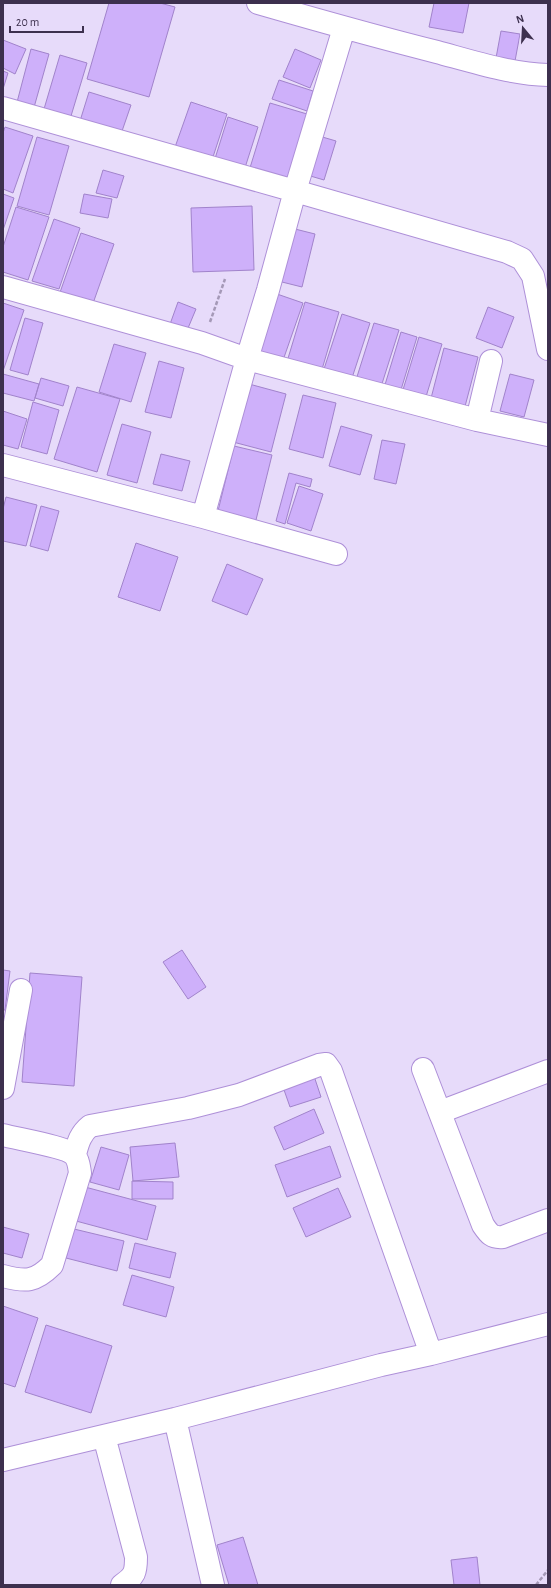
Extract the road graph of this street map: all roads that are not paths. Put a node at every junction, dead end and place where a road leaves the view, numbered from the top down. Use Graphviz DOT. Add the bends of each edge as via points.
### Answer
graph roads {
  1 [pos="258,3"];
  2 [pos="344,28"];
  3 [pos="548,75"];
  4 [pos="3,108"];
  5 [pos="295,191"];
  6 [pos="3,287"];
  7 [pos="548,349"];
  8 [pos="247,359"];
  9 [pos="491,361"];
  10 [pos="477,420"];
  11 [pos="548,435"];
  12 [pos="3,465"];
  13 [pos="203,516"];
  14 [pos="336,554"];
  15 [pos="21,990"];
  16 [pos="423,1069"];
  17 [pos="548,1071"];
  18 [pos="3,1088"];
  19 [pos="440,1112"];
  20 [pos="3,1135"];
  21 [pos="75,1154"];
  22 [pos="548,1220"];
  23 [pos="3,1276"];
  24 [pos="548,1324"];
  25 [pos="430,1354"];
  26 [pos="175,1419"];
  27 [pos="104,1436"];
  28 [pos="3,1460"];
  29 [pos="122,1585"];
  30 [pos="214,1585"];
  1 -- 2 [label="street"];
  2 -- 3 [label="street" via="497,68 533,75"];
  2 -- 5 [label="street"];
  4 -- 5 [label="street"];
  5 -- 7 [label="street" via="507,252 522,259 533,276"];
  5 -- 8 [label="street"];
  6 -- 8 [label="street" via="202,343"];
  8 -- 10 [label="street"];
  8 -- 13 [label="street"];
  9 -- 10 [label="street"];
  10 -- 11 [label="street"];
  12 -- 13 [label="street"];
  13 -- 14 [label="street"];
  15 -- 18 [label="street"];
  16 -- 19 [label="street"];
  17 -- 19 [label="street"];
  19 -- 22 [label="street" via="483,1225 490,1236 503,1237"];
  20 -- 21 [label="street"];
  21 -- 23 [label="street" via="80,1174 52,1265 41,1275 30,1280"];
  21 -- 25 [label="street" via="80,1137 90,1126 151,1116 239,1095 319,1064 326,1064 331,1071"];
  24 -- 25 [label="street"];
  25 -- 26 [label="street"];
  26 -- 27 [label="street"];
  26 -- 30 [label="street"];
  27 -- 28 [label="street"];
  27 -- 29 [label="street" via="136,1557 136,1570 131,1579"];
}
